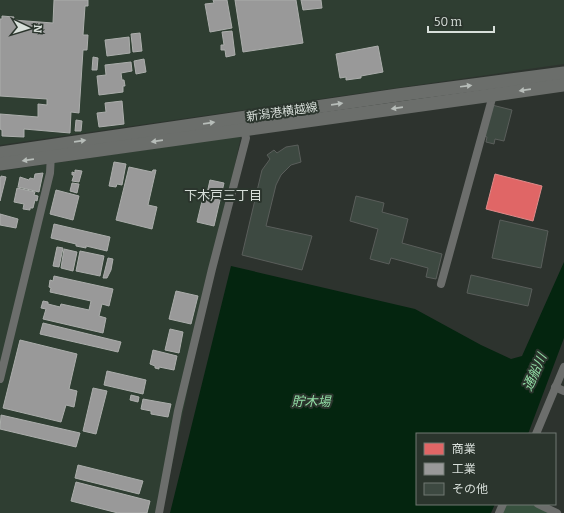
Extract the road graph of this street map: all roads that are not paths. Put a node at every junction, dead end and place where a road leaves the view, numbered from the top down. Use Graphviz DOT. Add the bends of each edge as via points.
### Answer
graph roads {
  1 [pos="564,73"];
  2 [pos="564,85"];
  3 [pos="493,95"];
  4 [pos="241,123"];
  5 [pos="51,151"];
  6 [pos="0,153"];
  7 [pos="0,164"];
  8 [pos="441,284"];
  9 [pos="564,367"];
  10 [pos="0,379"];
  11 [pos="555,387"];
  12 [pos="564,391"];
  13 [pos="536,433"];
  14 [pos="540,505"];
  15 [pos="159,513"];
  16 [pos="557,513"];
  4 -- 1 [label="main road, 新潟港横越線, one-way" via="398,95"];
  2 -- 3 [label="main road, 新潟港横越線, one-way"];
  3 -- 4 [label="main road, 新潟港横越線, one-way"];
  3 -- 8 [label="street"];
  4 -- 5 [label="main road, 新潟港横越線"];
  4 -- 15 [label="street" via="246,138 178,410"];
  5 -- 6 [label="main road, 新潟港横越線"];
  5 -- 7 [label="main road, 新潟港横越線, one-way"];
  5 -- 10 [label="street" via="50,173"];
  9 -- 11 [label="street"];
  11 -- 12 [label="street"];
  11 -- 13 [label="street"];
  14 -- 16 [label="street"];
}
